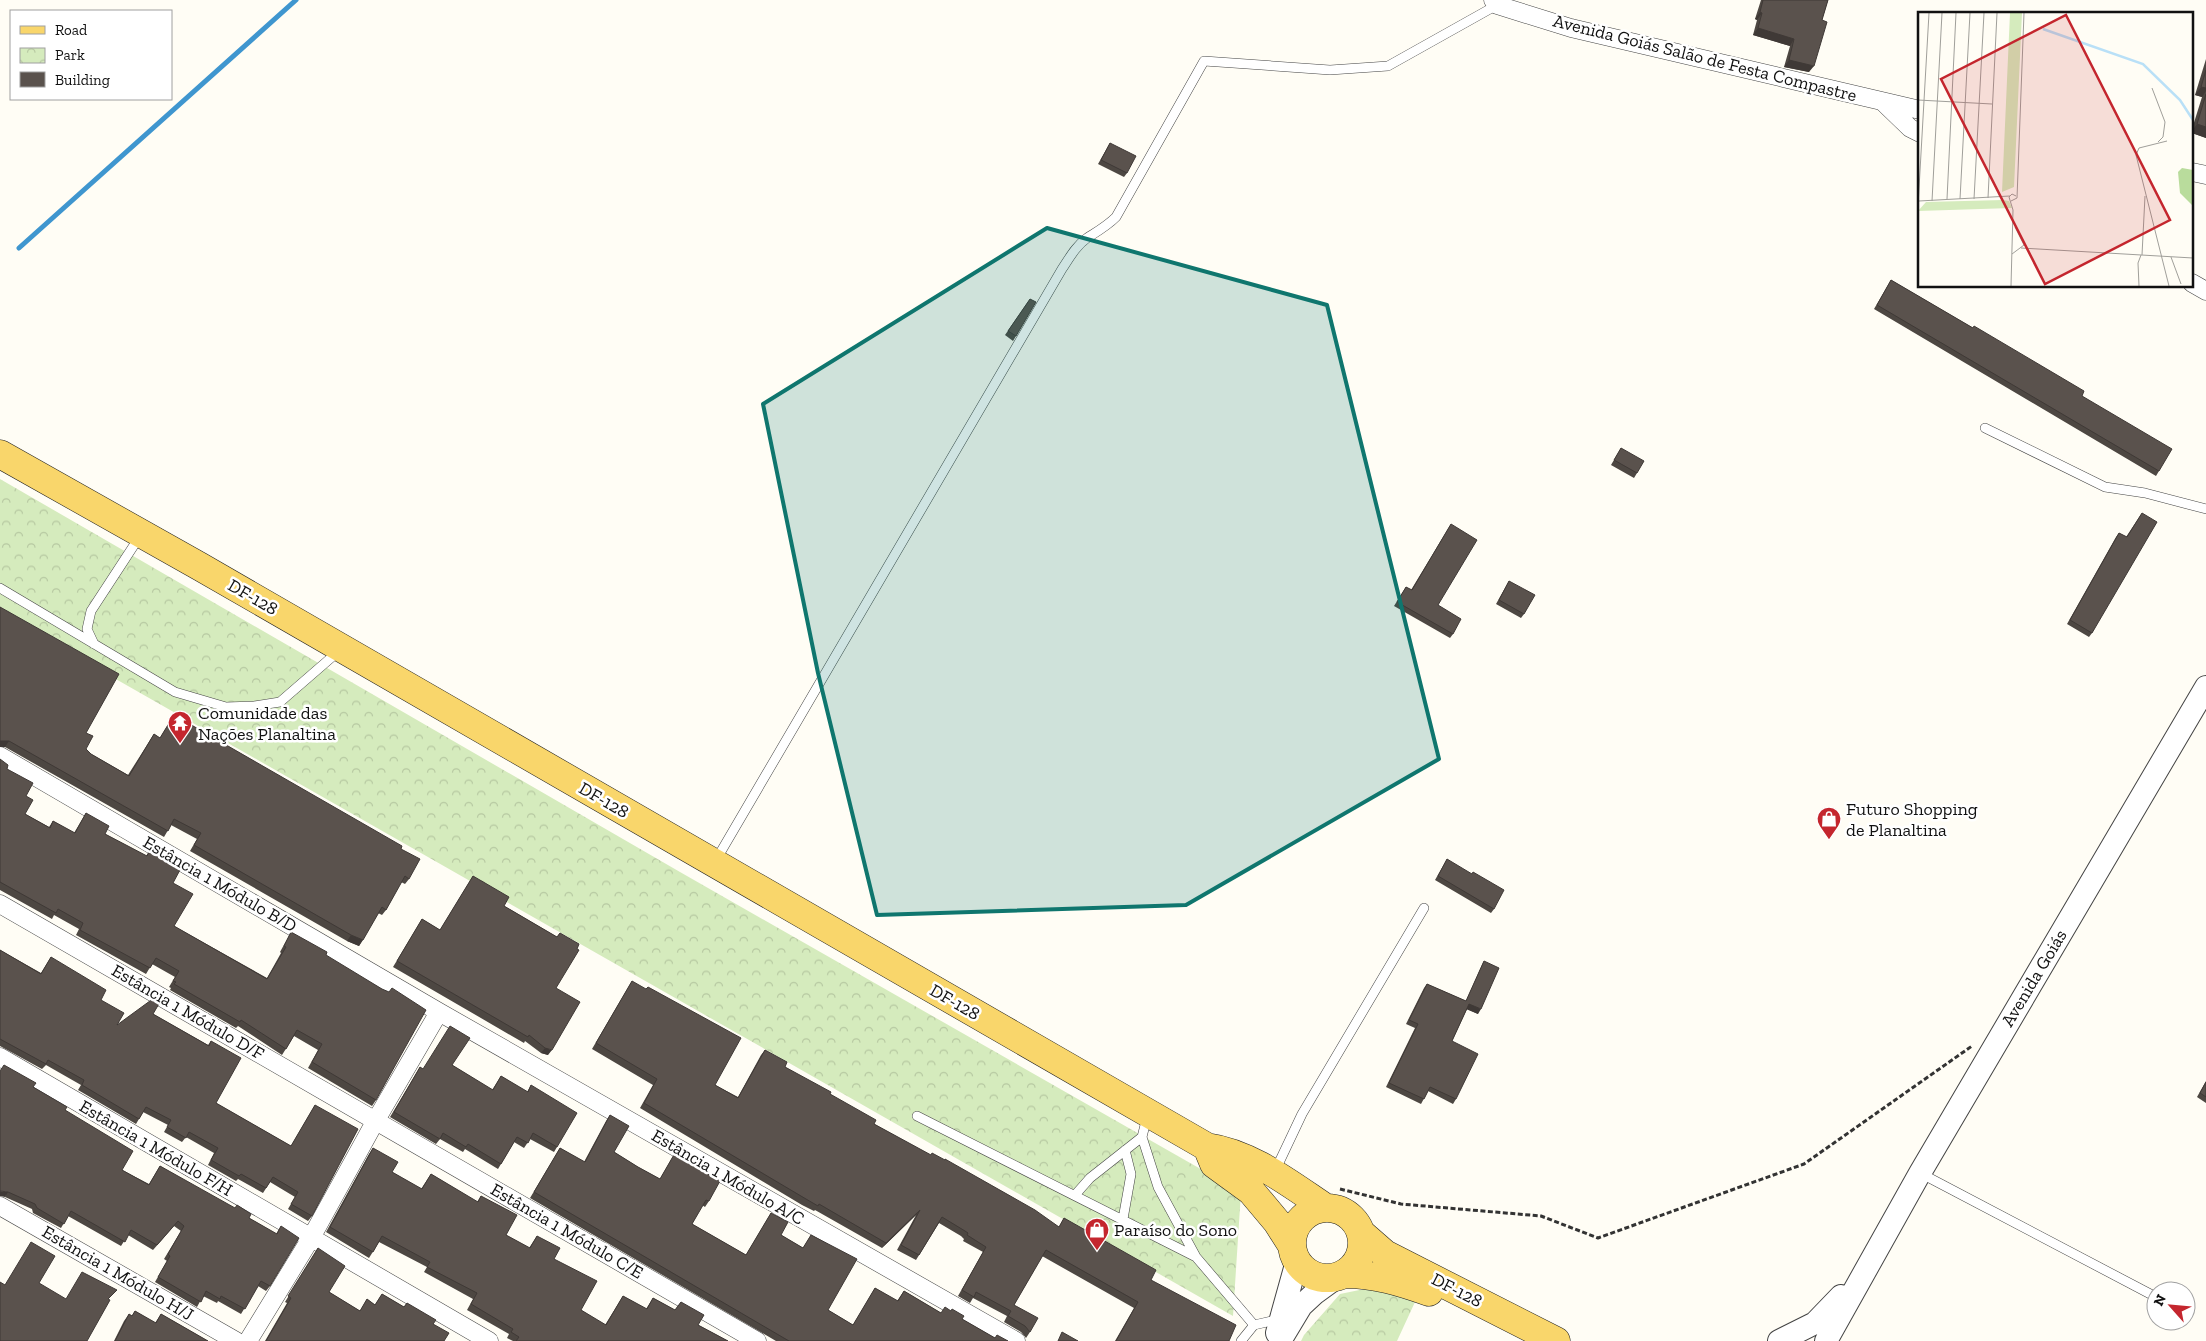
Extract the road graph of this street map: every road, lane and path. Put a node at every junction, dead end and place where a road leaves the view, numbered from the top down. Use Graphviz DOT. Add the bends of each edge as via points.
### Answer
graph roads {
  1 [pos="1495,2"];
  2 [pos="1882,101"];
  3 [pos="1918,110"];
  4 [pos="1918,132"];
  5 [pos="2194,284"];
  6 [pos="2206,290"];
  7 [pos="1985,428"];
  8 [pos="0,454"];
  9 [pos="2206,509"];
  10 [pos="141,534"];
  11 [pos="0,588"];
  12 [pos="94,644"];
  13 [pos="342,649"];
  14 [pos="2206,686"];
  15 [pos="0,756"];
  16 [pos="714,863"];
  17 [pos="0,904"];
  18 [pos="1424,908"];
  19 [pos="439,1012"];
  20 [pos="1975,1044"];
  21 [pos="0,1057"];
  22 [pos="917,1116"];
  23 [pos="376,1120"];
  24 [pos="1145,1125"];
  25 [pos="1207,1147"];
  26 [pos="1125,1150"];
  27 [pos="1274,1173"];
  28 [pos="1920,1173"];
  29 [pos="1075,1195"];
  30 [pos="1330,1197"];
  31 [pos="0,1206"];
  32 [pos="1123,1219"];
  33 [pos="1361,1233"];
  34 [pos="311,1238"];
  35 [pos="1294,1253"];
  36 [pos="1196,1257"];
  37 [pos="1863,1271"];
  38 [pos="1341,1275"];
  39 [pos="2146,1292"];
  40 [pos="1280,1319"];
  41 [pos="1254,1326"];
  42 [pos="236,1341"];
  43 [pos="248,1341"];
  44 [pos="489,1341"];
  45 [pos="757,1341"];
  46 [pos="1016,1341"];
  47 [pos="1242,1341"];
  48 [pos="1276,1341"];
  49 [pos="1280,1341"];
  50 [pos="1522,1341"];
  51 [pos="1556,1341"];
  52 [pos="1779,1341"];
  53 [pos="1826,1341"];
  1 -- 2 [label="street, Avenida Goiás Salão de Festa Compastre" via="1571,28"];
  1 -- 16 [label="lane" via="1388,66 1330,70 1204,61 1116,217 1075,249 1062,269"];
  2 -- 3 [label="street, Avenida Goiás Salão de Festa Compastre"];
  2 -- 4 [label="street"];
  5 -- 6 [label="street"];
  7 -- 9 [label="lane" via="2105,487 2145,493"];
  8 -- 10 [label="main road, DF-128 / DF-128"];
  10 -- 12 [label="lane" via="91,611 87,629"];
  10 -- 13 [label="main road, DF-128 / DF-128"];
  11 -- 12 [label="lane"];
  12 -- 13 [label="lane" via="175,692 226,707 280,702"];
  13 -- 16 [label="main road, DF-128 / DF-128"];
  14 -- 28 [label="street, Avenida Goiás"];
  15 -- 19 [label="street, Estância 1 Módulo B/D"];
  16 -- 24 [label="main road, DF-128 / DF-128"];
  17 -- 23 [label="street, Estância 1 Módulo D/F"];
  18 -- 27 [label="lane" via="1302,1114"];
  19 -- 23 [label="street"];
  19 -- 46 [label="street, Estância 1 Módulo A/C"];
  20 -- 30 [label="path" via="1804,1164 1598,1238 1541,1216 1401,1204 1343,1191"];
  21 -- 34 [label="street, Estância 1 Módulo F/H"];
  22 -- 29 [label="lane"];
  23 -- 34 [label="street"];
  23 -- 45 [label="street, Estância 1 Módulo C/E"];
  24 -- 25 [label="main road, DF-128 / DF-128"];
  24 -- 26 [label="lane"];
  24 -- 36 [label="lane" via="1158,1187"];
  25 -- 27 [label="main road, DF-128 / DF-128" via="1224,1150"];
  25 -- 35 [label="main road, DF-128" via="1214,1164 1251,1191 1277,1222"];
  26 -- 29 [label="lane" via="1090,1178"];
  26 -- 32 [label="lane" via="1131,1174"];
  27 -- 30 [label="main road, DF-128 / DF-128"];
  28 -- 37 [label="street, Avenida Goiás"];
  28 -- 39 [label="lane"];
  29 -- 32 [label="lane"];
  30 -- 33 [label="main road, DF-128" via="1336,1208 1352,1217"];
  30 -- 35 [label="main road" via="1296,1226"];
  31 -- 42 [label="street, Estância 1 Módulo H/J"];
  32 -- 36 [label="lane"];
  33 -- 38 [label="main road" via="1362,1252 1353,1268"];
  33 -- 51 [label="main road, DF-128 / DF-128" via="1385,1254"];
  34 -- 43 [label="street"];
  34 -- 44 [label="street, Estância 1 Módulo F/H"];
  35 -- 38 [label="main road, DF-128" via="1310,1274 1328,1279"];
  35 -- 40 [label="street"];
  36 -- 41 [label="lane"];
  37 -- 52 [label="street, Avenida Goiás" via="1815,1323"];
  37 -- 53 [label="street, Avenida Goiás"];
  38 -- 49 [label="street" via="1301,1306"];
  38 -- 50 [label="main road, DF-128 / DF-128" via="1366,1274 1388,1278 1438,1295"];
  40 -- 41 [label="lane"];
  40 -- 48 [label="street"];
  41 -- 47 [label="lane"];
}
